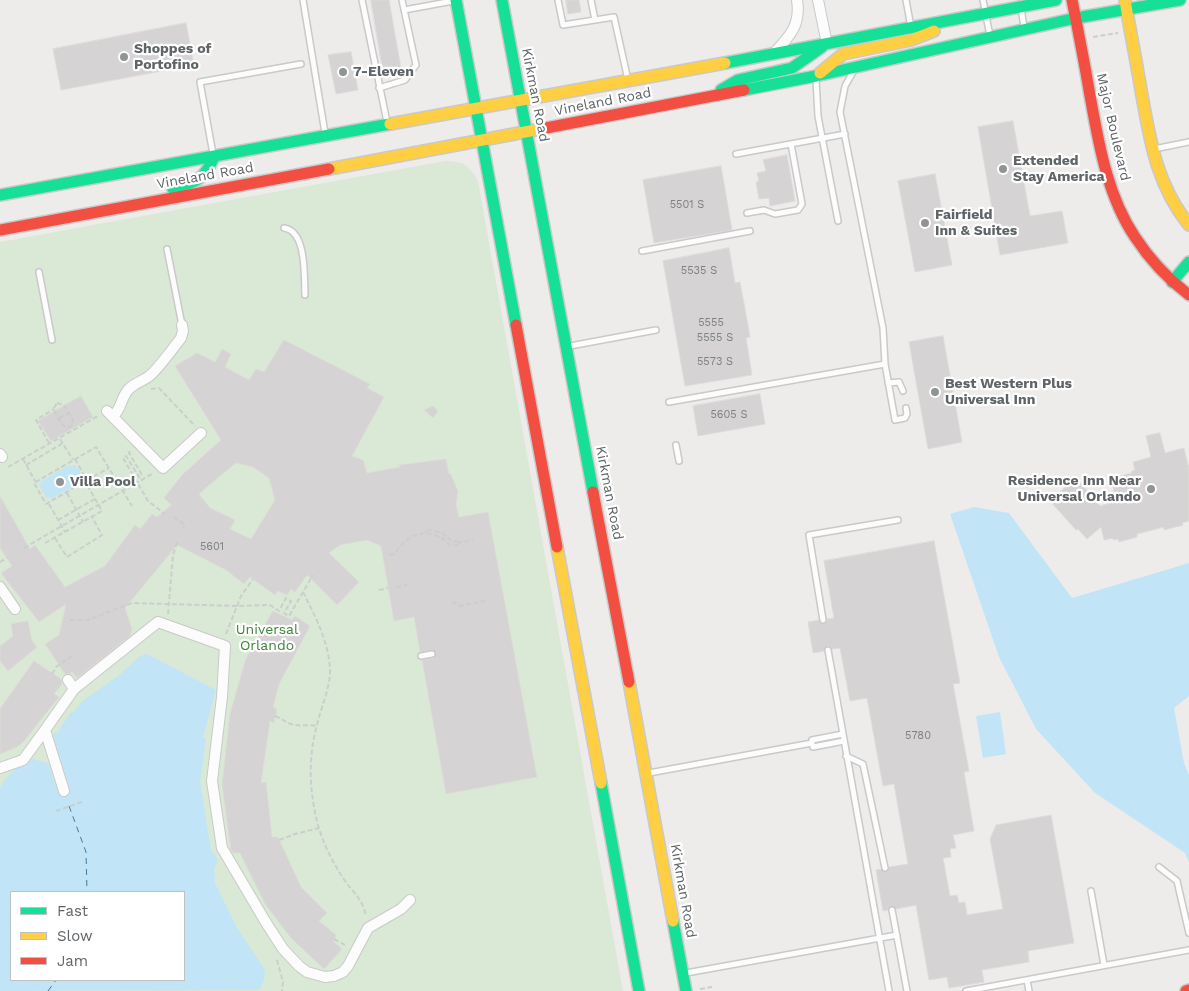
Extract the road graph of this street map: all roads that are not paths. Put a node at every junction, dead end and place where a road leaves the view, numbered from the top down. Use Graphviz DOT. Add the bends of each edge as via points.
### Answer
graph roads {
  1 [pos="304,0"];
  2 [pos="362,0"];
  3 [pos="402,0"];
  4 [pos="456,0"];
  5 [pos="502,0"];
  6 [pos="558,0"];
  7 [pos="591,0"];
  8 [pos="797,0"];
  9 [pos="818,0"];
  10 [pos="906,0"];
  11 [pos="982,0"];
  12 [pos="1056,0"];
  13 [pos="1072,0"];
  14 [pos="1180,0"];
  15 [pos="1020,3"];
  16 [pos="1125,4"];
  17 [pos="404,10"];
  18 [pos="980,14"];
  19 [pos="1076,18"];
  20 [pos="595,20"];
  21 [pos="911,28"];
  22 [pos="1024,30"];
  23 [pos="990,37"];
  24 [pos="826,44"];
  25 [pos="773,54"];
  26 [pos="301,64"];
  27 [pos="856,67"];
  28 [pos="816,76"];
  29 [pos="629,80"];
  30 [pos="379,88"];
  31 [pos="712,96"];
  32 [pos="521,100"];
  33 [pos="476,108"];
  34 [pos="388,124"];
  35 [pos="527,132"];
  36 [pos="844,134"];
  37 [pos="326,136"];
  38 [pos="822,138"];
  39 [pos="482,141"];
  40 [pos="1189,142"];
  41 [pos="791,144"];
  42 [pos="1152,150"];
  43 [pos="736,154"];
  44 [pos="214,157"];
  45 [pos="0,195"];
  46 [pos="129,205"];
  47 [pos="747,213"];
  48 [pos="838,221"];
  49 [pos="1189,226"];
  50 [pos="284,228"];
  51 [pos="0,230"];
  52 [pos="750,231"];
  53 [pos="167,249"];
  54 [pos="642,251"];
  55 [pos="1189,262"];
  56 [pos="39,272"];
  57 [pos="1172,282"];
  58 [pos="305,295"];
  59 [pos="1189,296"];
  60 [pos="182,325"];
  61 [pos="656,330"];
  62 [pos="52,340"];
  63 [pos="567,346"];
  64 [pos="885,364"];
  65 [pos="888,383"];
  66 [pos="903,392"];
  67 [pos="669,402"];
  68 [pos="906,408"];
  69 [pos="201,433"];
  70 [pos="676,445"];
  71 [pos="679,461"];
  72 [pos="898,520"];
  73 [pos="0,588"];
  74 [pos="14,609"];
  75 [pos="823,620"];
  76 [pos="828,650"];
  77 [pos="432,654"];
  78 [pos="421,656"];
  79 [pos="46,730"];
  80 [pos="843,734"];
  81 [pos="844,741"];
  82 [pos="812,743"];
  83 [pos="846,756"];
  84 [pos="0,768"];
  85 [pos="646,774"];
  86 [pos="64,791"];
  87 [pos="1159,867"];
  88 [pos="885,868"];
  89 [pos="1091,891"];
  90 [pos="413,897"];
  91 [pos="892,910"];
  92 [pos="1189,933"];
  93 [pos="897,935"];
  94 [pos="880,938"];
  95 [pos="1189,950"];
  96 [pos="1104,965"];
  97 [pos="683,974"];
  98 [pos="1027,980"];
  99 [pos="639,991"];
  100 [pos="686,991"];
  101 [pos="890,991"];
  102 [pos="908,991"];
  103 [pos="966,991"];
  104 [pos="1029,991"];
  1 -- 37 [label="lane"];
  2 -- 30 [label="lane"];
  3 -- 17 [label="lane"];
  4 -- 17 [label="lane"];
  4 -- 33 [label="main road"];
  5 -- 32 [label="main road, Kirkman Road"];
  6 -- 20 [label="lane" via="563,24"];
  7 -- 20 [label="lane"];
  8 -- 25 [label="street" via="799,14 790,37"];
  9 -- 24 [label="street"];
  10 -- 21 [label="lane"];
  11 -- 18 [label="lane"];
  12 -- 15 [label="main road, Vineland Road"];
  13 -- 19 [label="main road, Major Boulevard"];
  14 -- 16 [label="main road, Vineland Road"];
  15 -- 18 [label="main road, Vineland Road"];
  15 -- 22 [label="lane"];
  16 -- 19 [label="main road, Vineland Road"];
  16 -- 42 [label="main road"];
  17 -- 30 [label="lane" via="416,65 405,80"];
  18 -- 21 [label="main road, Vineland Road"];
  18 -- 23 [label="lane"];
  18 -- 28 [label="main road" via="911,40 844,54"];
  19 -- 22 [label="main road, Vineland Road"];
  19 -- 57 [label="main road, Major Boulevard" via="1099,146 1111,188 1124,218 1145,252"];
  20 -- 29 [label="lane" via="614,17"];
  21 -- 24 [label="main road, Vineland Road"];
  22 -- 23 [label="main road, Vineland Road"];
  23 -- 27 [label="main road, Vineland Road"];
  24 -- 25 [label="main road, Vineland Road"];
  24 -- 31 [label="main road" via="792,68 738,80"];
  25 -- 29 [label="main road, Vineland Road"];
  26 -- 44 [label="lane" via="200,82"];
  27 -- 28 [label="main road, Vineland Road"];
  27 -- 36 [label="lane" via="844,86 840,112"];
  28 -- 31 [label="main road, Vineland Road"];
  28 -- 38 [label="lane"];
  29 -- 32 [label="main road, Vineland Road"];
  30 -- 34 [label="lane"];
  31 -- 35 [label="main road, Vineland Road"];
  32 -- 33 [label="main road, Vineland Road"];
  32 -- 35 [label="main road, Kirkman Road"];
  33 -- 34 [label="main road, Vineland Road"];
  33 -- 39 [label="main road"];
  34 -- 37 [label="main road, Vineland Road"];
  35 -- 39 [label="main road, Vineland Road"];
  35 -- 63 [label="main road, Kirkman Road"];
  36 -- 38 [label="lane"];
  36 -- 64 [label="lane" via="883,328"];
  37 -- 44 [label="main road, Vineland Road"];
  38 -- 41 [label="lane"];
  38 -- 48 [label="lane"];
  39 -- 46 [label="main road, Vineland Road"];
  39 -- 99 [label="main road"];
  40 -- 42 [label="lane"];
  41 -- 43 [label="lane"];
  41 -- 47 [label="lane" via="802,204 798,210 775,214 764,210"];
  42 -- 49 [label="main road" via="1164,185"];
  44 -- 45 [label="main road, Vineland Road"];
  44 -- 46 [label="main road" via="208,173 199,180"];
  46 -- 51 [label="main road, Vineland Road"];
  50 -- 58 [label="lane" via="296,234 299,241"];
  52 -- 54 [label="lane"];
  53 -- 60 [label="lane"];
  55 -- 57 [label="main road"];
  56 -- 62 [label="lane"];
  57 -- 59 [label="main road, Major Boulevard"];
  60 -- 69 [label="street" via="181,338 148,377 130,388 118,412 110,414 162,468"];
  61 -- 63 [label="lane"];
  63 -- 85 [label="main road, Kirkman Road"];
  64 -- 65 [label="lane"];
  64 -- 67 [label="lane"];
  65 -- 66 [label="lane" via="899,382"];
  65 -- 68 [label="lane" via="895,420 905,418"];
  70 -- 71 [label="lane"];
  72 -- 75 [label="lane" via="809,535"];
  73 -- 74 [label="street"];
  76 -- 80 [label="lane"];
  77 -- 78 [label="lane"];
  79 -- 84 [label="street" via="22,760"];
  79 -- 86 [label="street"];
  79 -- 90 [label="street" via="71,685 158,622 225,646 212,780 222,848 283,949 308,972 334,976 342,972 354,957 368,928 394,914"];
  80 -- 81 [label="lane"];
  80 -- 82 [label="lane"];
  81 -- 82 [label="lane"];
  81 -- 83 [label="lane"];
  82 -- 85 [label="lane"];
  83 -- 88 [label="lane" via="863,764"];
  83 -- 94 [label="lane"];
  85 -- 97 [label="main road, Kirkman Road"];
  87 -- 92 [label="lane" via="1177,881"];
  89 -- 96 [label="lane"];
  91 -- 93 [label="lane"];
  93 -- 94 [label="lane"];
  93 -- 102 [label="lane"];
  94 -- 97 [label="lane"];
  94 -- 101 [label="lane"];
  95 -- 96 [label="lane"];
  96 -- 98 [label="lane"];
  97 -- 100 [label="main road, Kirkman Road"];
  98 -- 103 [label="lane"];
  98 -- 104 [label="lane"];
}
